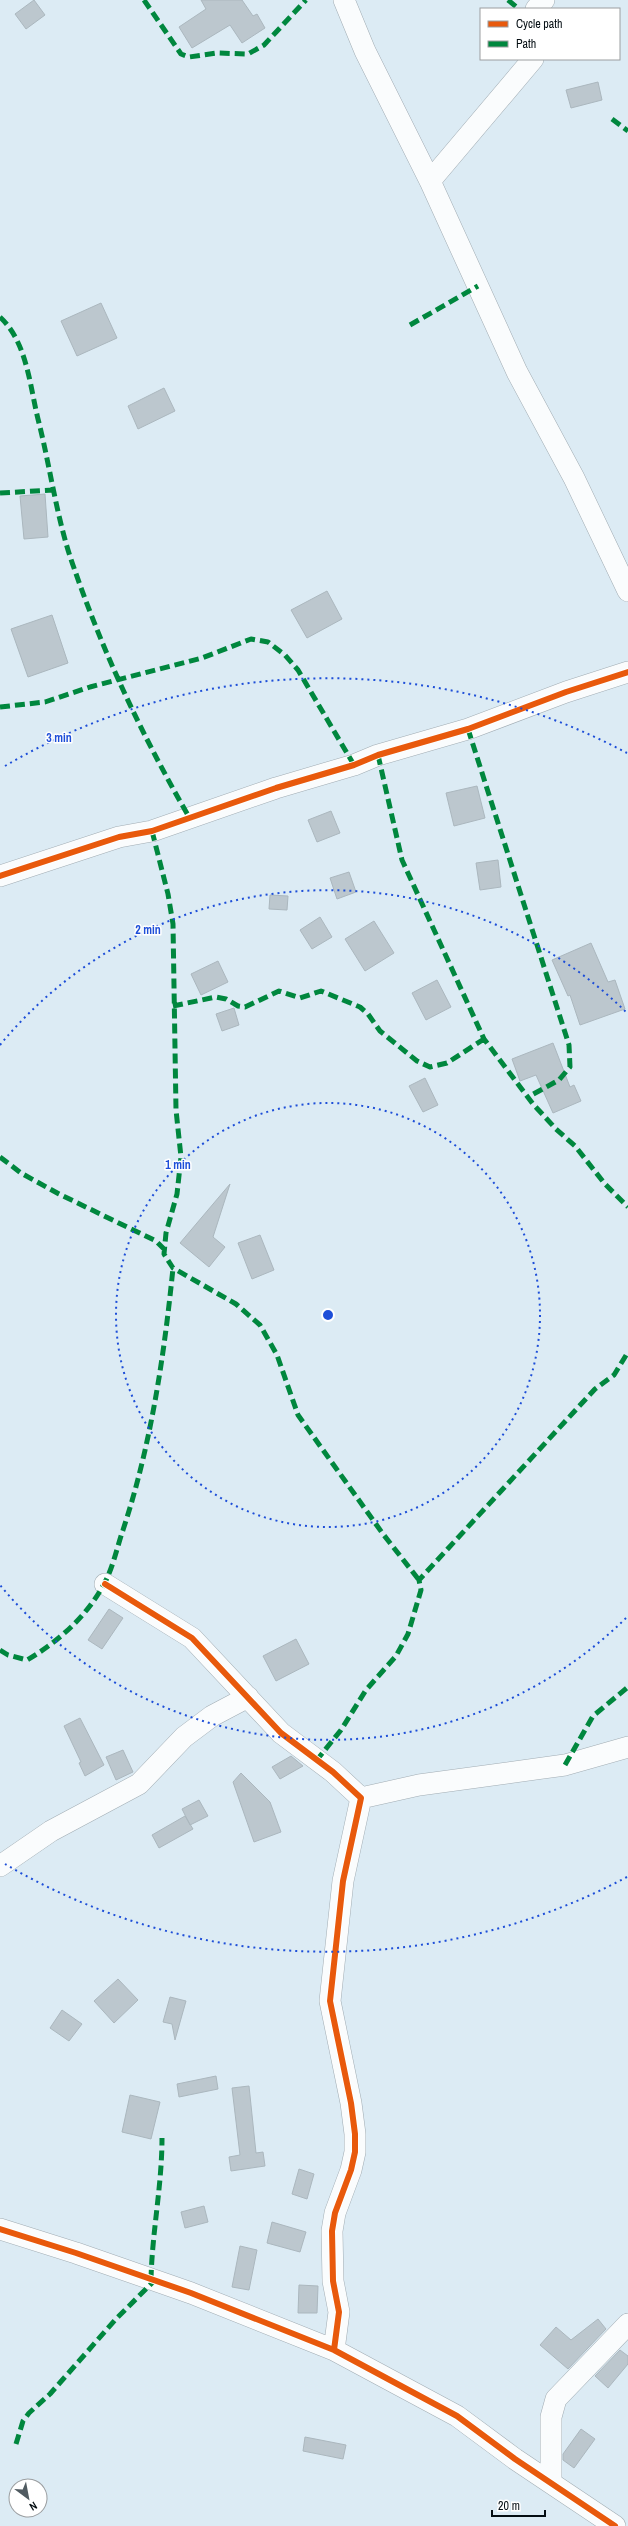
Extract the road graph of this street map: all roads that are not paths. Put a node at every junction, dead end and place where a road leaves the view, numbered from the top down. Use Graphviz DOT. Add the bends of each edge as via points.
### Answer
graph roads {
  1 [pos="344,0"];
  2 [pos="544,0"];
  3 [pos="537,8"];
  4 [pos="532,60"];
  5 [pos="430,181"];
  6 [pos="628,591"];
  7 [pos="628,672"];
  8 [pos="0,876"];
  9 [pos="104,1584"];
  10 [pos="248,1697"];
  11 [pos="628,1747"];
  12 [pos="361,1798"];
  13 [pos="0,1866"];
  14 [pos="0,2230"];
  15 [pos="628,2324"];
  16 [pos="334,2350"];
  17 [pos="551,2483"];
  18 [pos="615,2526"];
  1 -- 5 [label="street" via="365,51"];
  2 -- 3 [label="street"];
  4 -- 5 [label="street"];
  5 -- 6 [label="street" via="517,372 574,478"];
  7 -- 8 [label="street" via="468,729 378,754 354,766 276,788 152,831 119,837"];
  9 -- 10 [label="street" via="192,1638"];
  10 -- 12 [label="street" via="281,1733 333,1772"];
  10 -- 13 [label="street" via="212,1716 184,1737 139,1784 51,1831"];
  11 -- 12 [label="street" via="565,1765 419,1785"];
  12 -- 16 [label="street" via="343,1880 330,2001 355,2134 351,2170 332,2231 333,2281 339,2312"];
  14 -- 16 [label="street" via="191,2293"];
  15 -- 17 [label="street" via="556,2399 551,2417"];
  16 -- 17 [label="street" via="457,2416"];
  17 -- 18 [label="street"];
}
